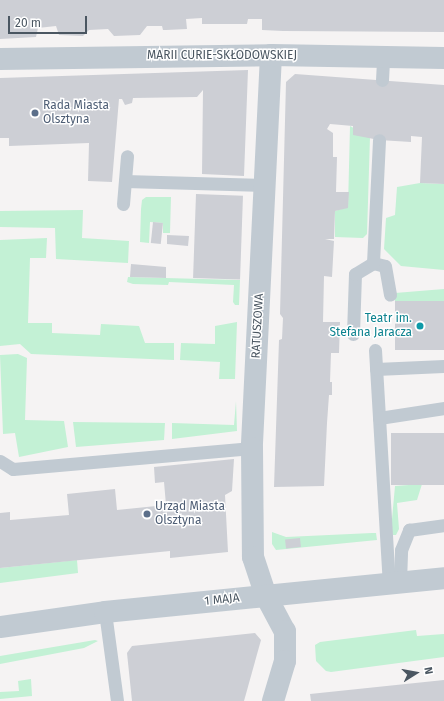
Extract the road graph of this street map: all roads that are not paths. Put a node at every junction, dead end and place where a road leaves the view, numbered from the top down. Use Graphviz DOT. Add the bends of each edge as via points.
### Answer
graph roads {
  1 [pos="271,55"];
  2 [pos="383,58"];
  3 [pos="444,58"];
  4 [pos="0,60"];
  5 [pos="382,80"];
  6 [pos="379,140"];
  7 [pos="126,156"];
  8 [pos="125,181"];
  9 [pos="264,185"];
  10 [pos="123,204"];
  11 [pos="373,263"];
  12 [pos="390,296"];
  13 [pos="353,334"];
  14 [pos="375,350"];
  15 [pos="444,366"];
  16 [pos="376,369"];
  17 [pos="444,408"];
  18 [pos="379,418"];
  19 [pos="252,448"];
  20 [pos="0,461"];
  21 [pos="444,526"];
  22 [pos="444,578"];
  23 [pos="394,582"];
  24 [pos="266,596"];
  25 [pos="105,612"];
  26 [pos="0,627"];
  27 [pos="117,701"];
  28 [pos="273,701"];
  1 -- 2 [label="street, MARII CURIE-SKŁODOWSKIEJ"];
  1 -- 4 [label="street, MARII CURIE-SKŁODOWSKIEJ"];
  1 -- 9 [label="street, RATUSZOWA"];
  2 -- 3 [label="street, MARII CURIE-SKŁODOWSKIEJ"];
  2 -- 5 [label="lane"];
  6 -- 11 [label="lane"];
  7 -- 8 [label="lane"];
  8 -- 9 [label="lane"];
  8 -- 10 [label="lane"];
  9 -- 19 [label="street, RATUSZOWA"];
  11 -- 12 [label="lane" via="385,266"];
  11 -- 13 [label="lane" via="355,274"];
  14 -- 16 [label="lane"];
  15 -- 16 [label="lane" via="442,364"];
  16 -- 18 [label="lane"];
  17 -- 18 [label="lane"];
  18 -- 23 [label="lane"];
  19 -- 20 [label="lane" via="13,469"];
  19 -- 24 [label="street, RATUSZOWA" via="253,557"];
  21 -- 23 [label="lane" via="409,530 401,550"];
  22 -- 23 [label="street, 1 MAJA"];
  23 -- 24 [label="street, 1 MAJA"];
  24 -- 25 [label="street, 1 MAJA"];
  24 -- 28 [label="street, RATUSZOWA" via="285,631 285,661"];
  25 -- 26 [label="street, 1 MAJA"];
  25 -- 27 [label="lane"];
}
